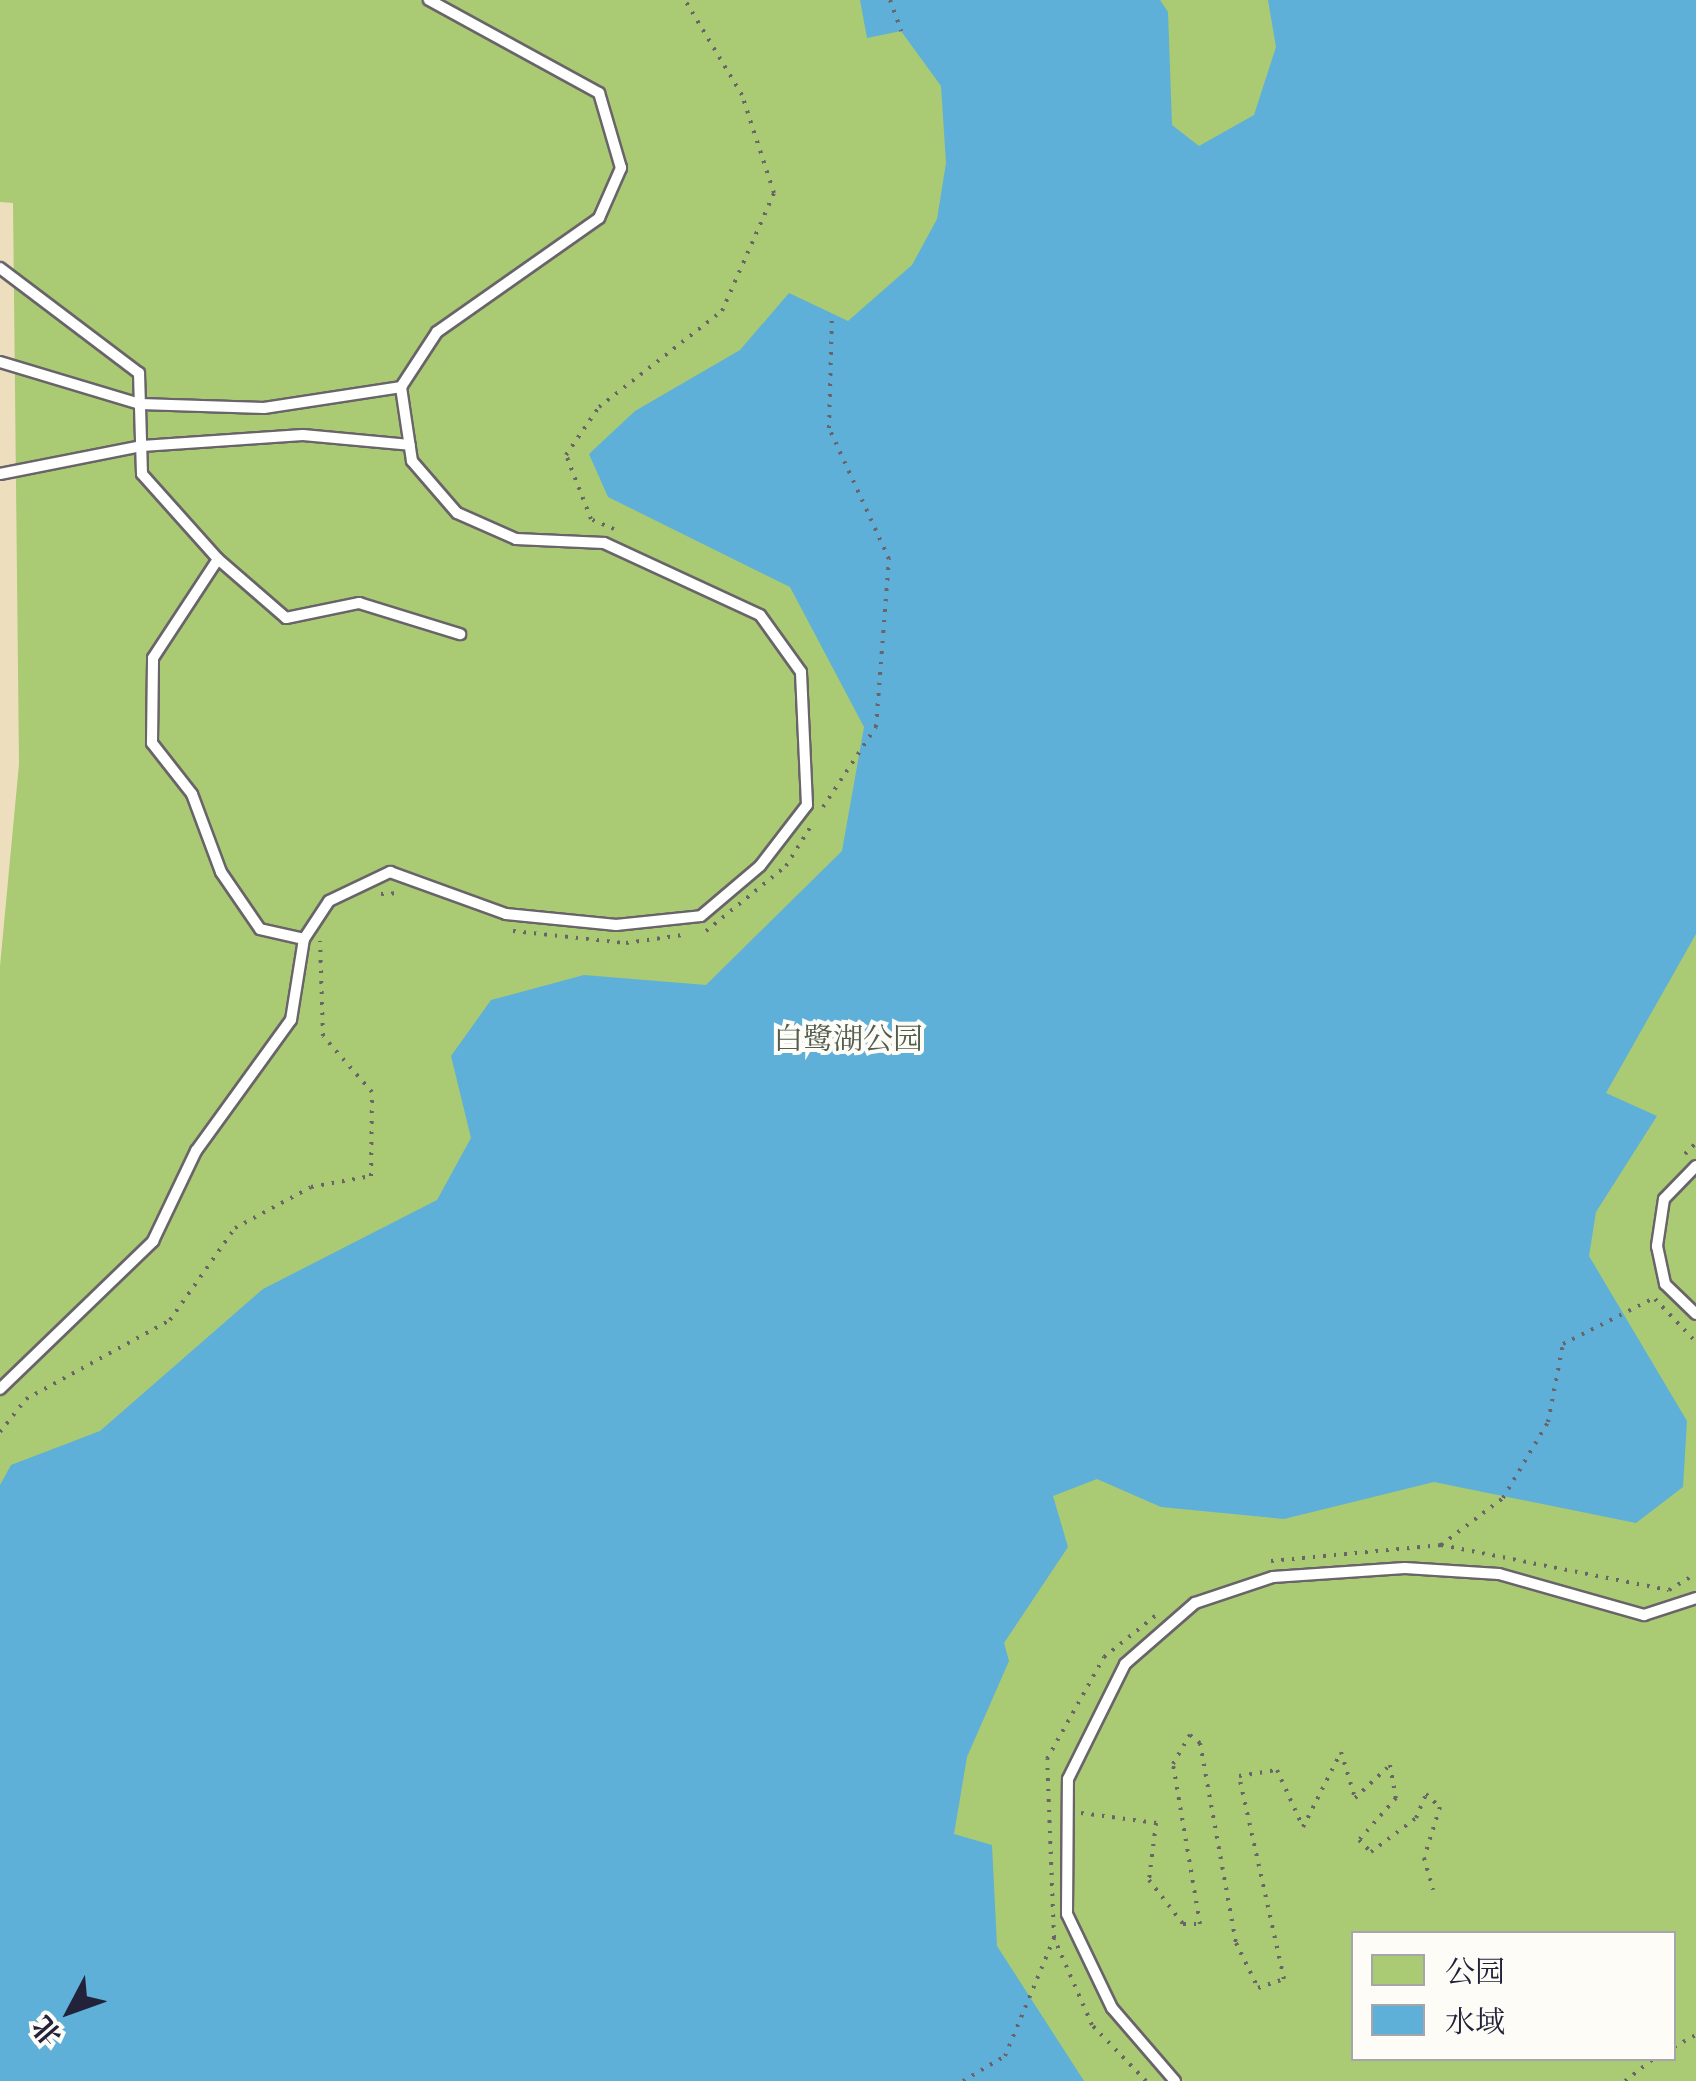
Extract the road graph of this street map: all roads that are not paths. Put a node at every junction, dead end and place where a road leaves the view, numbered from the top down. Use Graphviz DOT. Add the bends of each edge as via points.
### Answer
graph roads {
  1 [pos="429,0"];
  2 [pos="0,268"];
  3 [pos="0,362"];
  4 [pos="401,387"];
  5 [pos="140,404"];
  6 [pos="410,445"];
  7 [pos="142,446"];
  8 [pos="0,474"];
  9 [pos="218,558"];
  10 [pos="460,634"];
  11 [pos="304,939"];
  12 [pos="1696,1166"];
  13 [pos="1696,1314"];
  14 [pos="0,1389"];
  15 [pos="1696,1598"];
  16 [pos="1175,2081"];
  1 -- 4 [label="lane" via="599,93 621,168 598,218 438,332"];
  2 -- 5 [label="lane" via="140,373"];
  3 -- 5 [label="lane"];
  4 -- 5 [label="lane" via="264,408"];
  4 -- 6 [label="lane"];
  5 -- 7 [label="lane"];
  6 -- 7 [label="lane" via="303,435"];
  6 -- 11 [label="lane" via="457,513 516,539 604,543 760,614 801,672 807,806 701,916 616,925 506,914 390,872 329,901"];
  7 -- 8 [label="lane"];
  7 -- 9 [label="lane" via="142,474"];
  9 -- 10 [label="lane" via="286,618 359,603"];
  9 -- 11 [label="lane" via="153,658 152,743 192,794 220,872 260,929"];
  11 -- 14 [label="lane" via="290,1020 196,1152 154,1241"];
  12 -- 13 [label="lane" via="1664,1198 1657,1246 1665,1284"];
  15 -- 16 [label="lane" via="1644,1616 1499,1574 1405,1568 1242,1588 1195,1604 1125,1664 1062,1810 1067,1914 1112,2008"];
}
